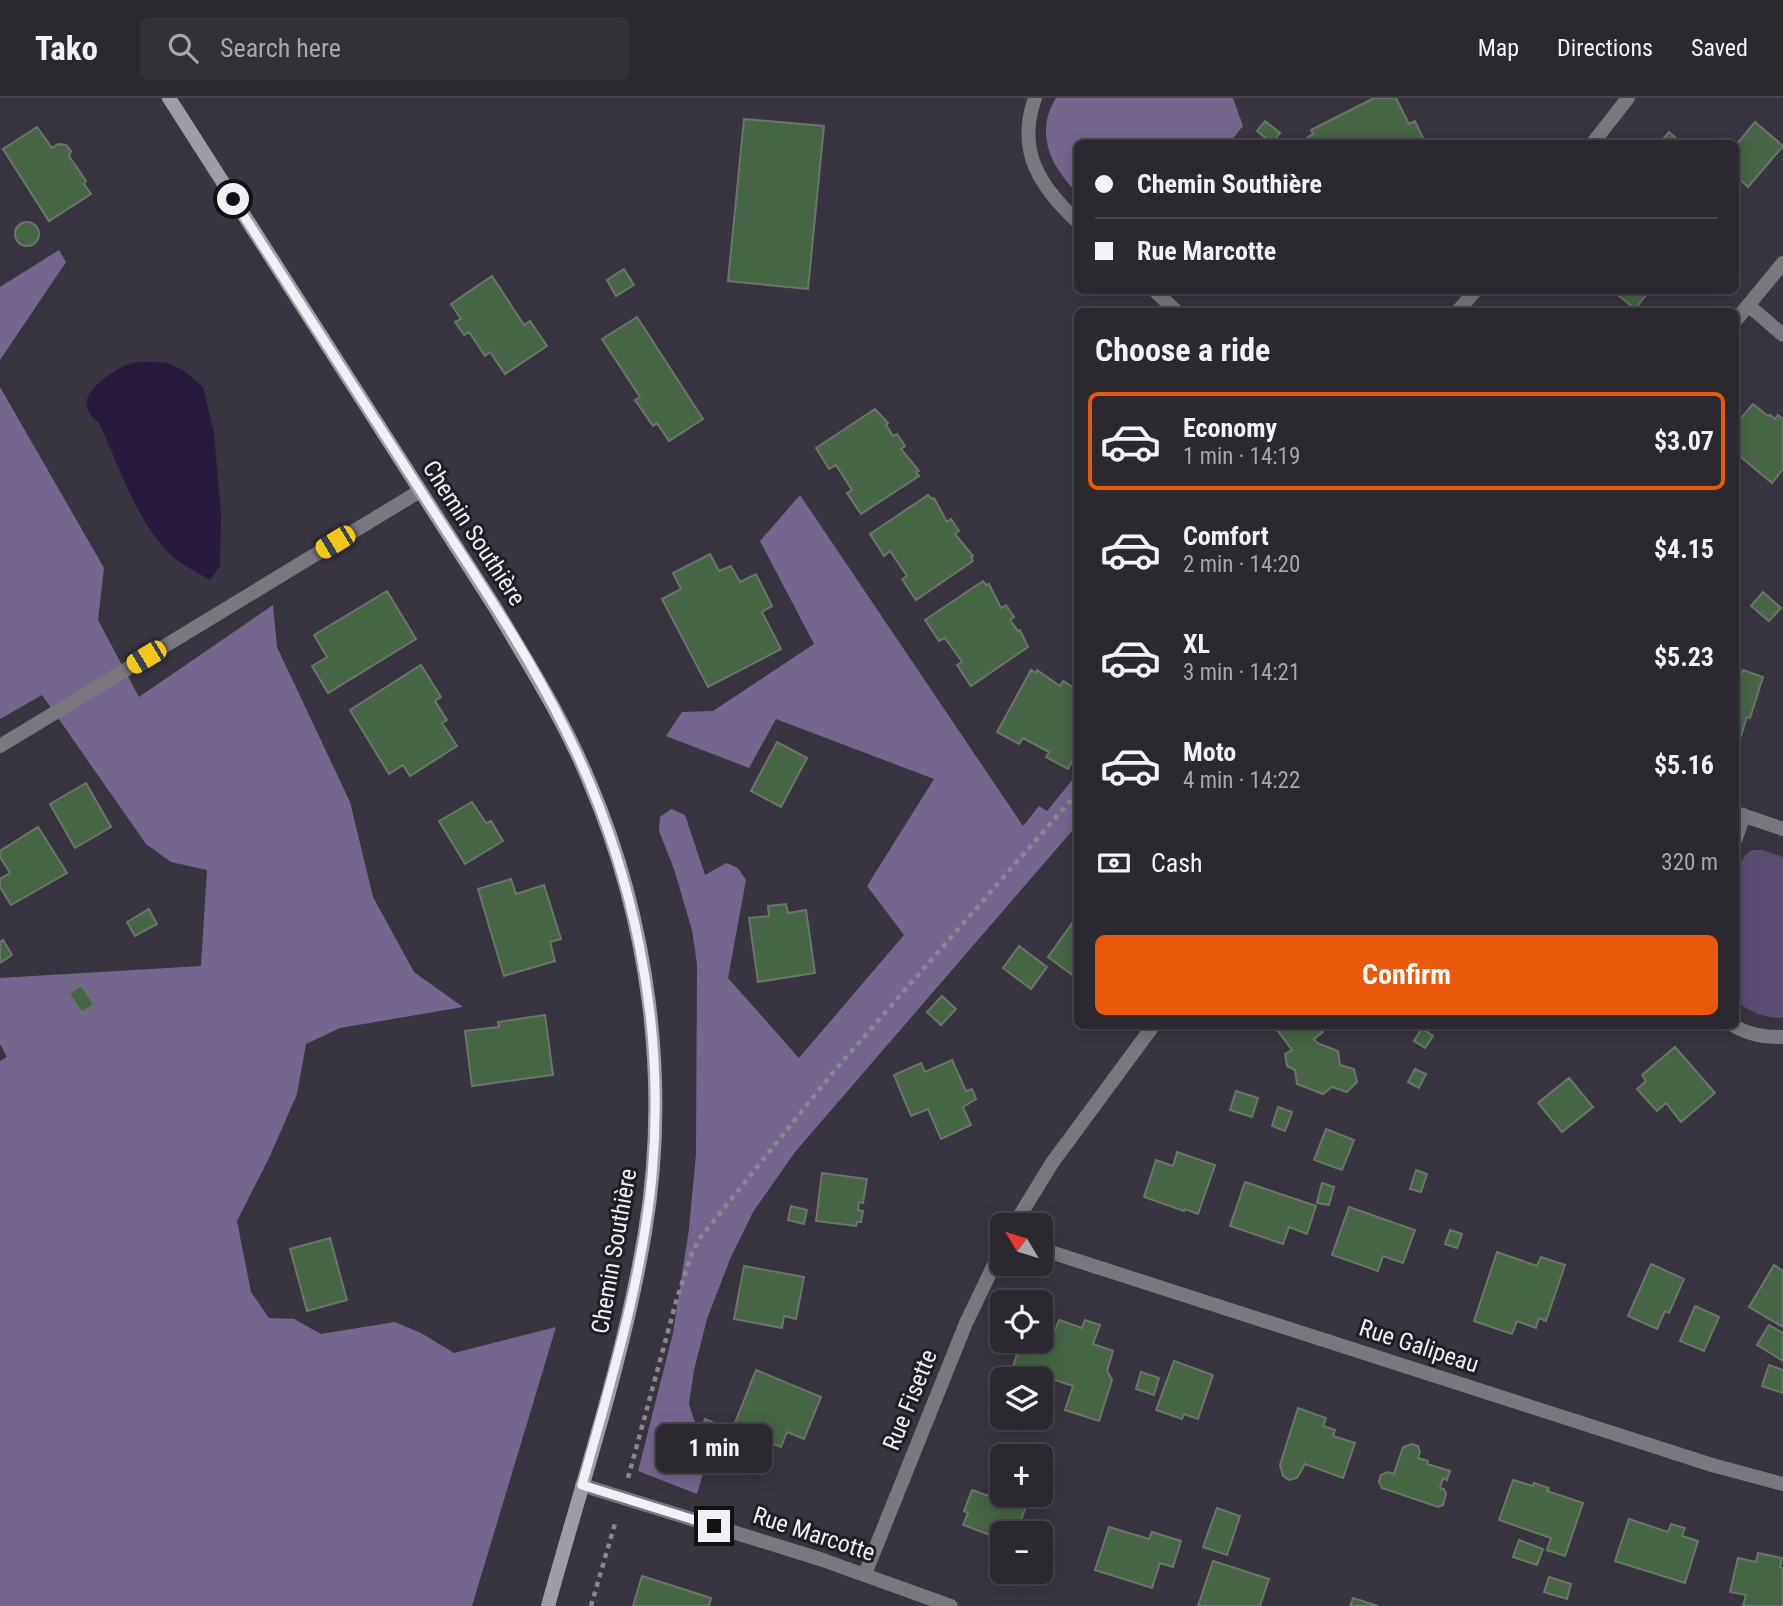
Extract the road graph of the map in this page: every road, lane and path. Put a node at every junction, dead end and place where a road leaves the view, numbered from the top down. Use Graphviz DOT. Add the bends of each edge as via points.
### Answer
graph roads {
  1 [pos="169,98"];
  2 [pos="1035,98"];
  3 [pos="1628,98"];
  4 [pos="1595,140"];
  5 [pos="1074,218"];
  6 [pos="1783,263"];
  7 [pos="1158,294"];
  8 [pos="1473,294"];
  9 [pos="1748,305"];
  10 [pos="1173,308"];
  11 [pos="1460,308"];
  12 [pos="1739,316"];
  13 [pos="1783,335"];
  14 [pos="420,491"];
  15 [pos="1,742"];
  16 [pos="1074,797"];
  17 [pos="1740,814"];
  18 [pos="1783,829"];
  19 [pos="1151,1029"];
  20 [pos="1739,1029"];
  21 [pos="1783,1037"];
  22 [pos="1021,1213"];
  23 [pos="1054,1253"];
  24 [pos="990,1272"];
  25 [pos="1783,1484"];
  26 [pos="582,1485"];
  27 [pos="622,1497"];
  28 [pos="865,1574"];
  29 [pos="548,1606"];
  30 [pos="592,1606"];
  31 [pos="951,1606"];
  1 -- 14 [label="street, Chemin Southière"];
  2 -- 5 [label="street" via="1028,130 1035,168 1059,205"];
  3 -- 4 [label="street"];
  6 -- 9 [label="street"];
  7 -- 10 [label="street"];
  8 -- 11 [label="street"];
  9 -- 12 [label="street"];
  9 -- 13 [label="street"];
  14 -- 15 [label="street"];
  14 -- 26 [label="street, Chemin Southière" via="496,609 565,729 610,834 640,945 654,1059 652,1174 634,1287"];
  16 -- 27 [label="path" via="827,1080 700,1238 676,1302"];
  17 -- 18 [label="street"];
  19 -- 22 [label="street" via="1052,1163"];
  20 -- 21 [label="street" via="1764,1037"];
  23 -- 25 [label="street, Rue Galipeau"];
  24 -- 28 [label="street, Rue Fisette" via="965,1323"];
  26 -- 27 [label="street, Rue Marcotte"];
  26 -- 29 [label="street, Chemin Southière"];
  27 -- 28 [label="street, Rue Marcotte"];
  27 -- 30 [label="path"];
  28 -- 31 [label="street, Rue Marcotte"];
}
